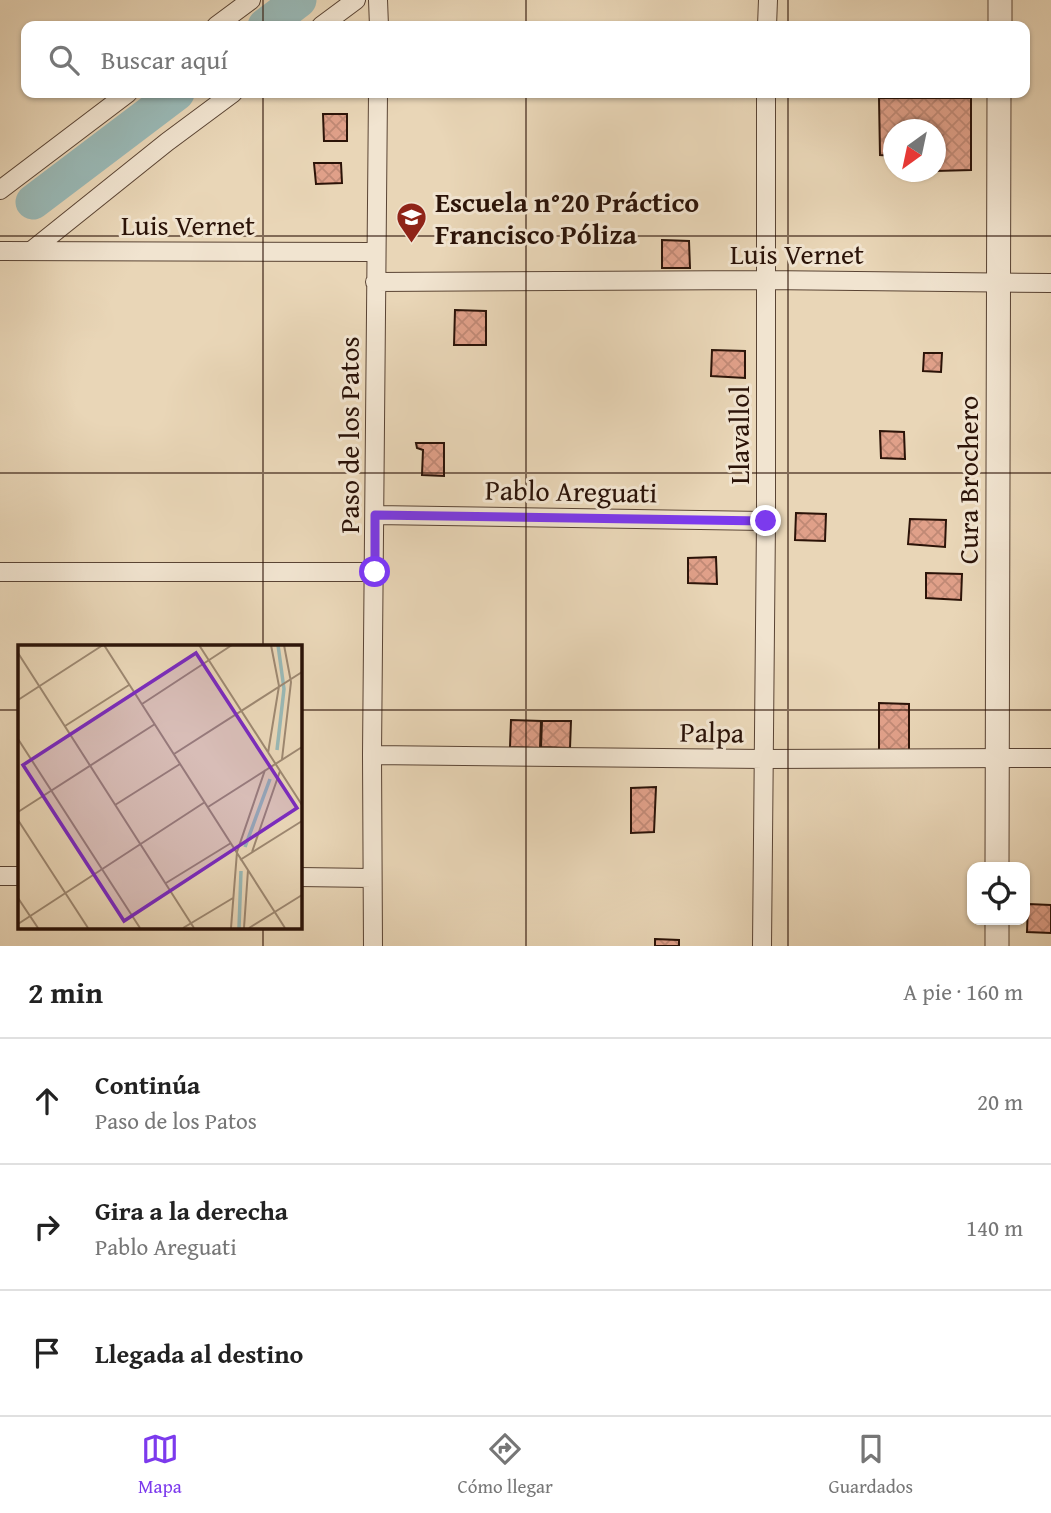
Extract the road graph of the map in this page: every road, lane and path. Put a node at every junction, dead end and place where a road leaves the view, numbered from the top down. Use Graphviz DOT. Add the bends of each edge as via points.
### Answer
graph roads {
  1 [pos="251,0"];
  2 [pos="356,0"];
  3 [pos="378,0"];
  4 [pos="768,0"];
  5 [pos="1000,0"];
  6 [pos="223,21"];
  7 [pos="328,21"];
  8 [pos="379,21"];
  9 [pos="767,21"];
  10 [pos="1000,21"];
  11 [pos="121,98"];
  12 [pos="226,98"];
  13 [pos="378,98"];
  14 [pos="766,98"];
  15 [pos="999,98"];
  16 [pos="0,190"];
  17 [pos="0,251"];
  18 [pos="31,251"];
  19 [pos="375,252"];
  20 [pos="765,280"];
  21 [pos="375,282"];
  22 [pos="999,283"];
  23 [pos="1051,283"];
  24 [pos="375,515"];
  25 [pos="766,521"];
  26 [pos="0,572"];
  27 [pos="375,572"];
  28 [pos="372,755"];
  29 [pos="997,758"];
  30 [pos="1051,758"];
  31 [pos="764,759"];
  32 [pos="997,862"];
  33 [pos="0,876"];
  34 [pos="18,876"];
  35 [pos="301,877"];
  36 [pos="372,878"];
  37 [pos="997,925"];
  38 [pos="373,946"];
  39 [pos="762,946"];
  40 [pos="997,946"];
  1 -- 6 [label="street"];
  2 -- 7 [label="street"];
  3 -- 8 [label="street"];
  4 -- 9 [label="street"];
  5 -- 10 [label="street"];
  11 -- 16 [label="street"];
  12 -- 18 [label="street"];
  13 -- 19 [label="street, Paso de los Patos"];
  14 -- 20 [label="street, Llavallol"];
  15 -- 22 [label="street, Cura Brochero"];
  17 -- 18 [label="street, Luis Vernet"];
  18 -- 19 [label="street, Luis Vernet"];
  19 -- 21 [label="street, Paso de los Patos"];
  20 -- 21 [label="street, Luis Vernet"];
  20 -- 22 [label="street, Luis Vernet"];
  20 -- 25 [label="street, Llavallol"];
  21 -- 24 [label="street, Paso de los Patos"];
  22 -- 23 [label="street, Luis Vernet"];
  22 -- 29 [label="street, Cura Brochero"];
  24 -- 25 [label="street, Pablo Areguati"];
  24 -- 27 [label="street, Paso de los Patos"];
  25 -- 31 [label="street, Llavallol"];
  26 -- 27 [label="street"];
  27 -- 28 [label="street, Paso de los Patos"];
  28 -- 31 [label="street, Palpa"];
  28 -- 36 [label="street, Paso de los Patos"];
  29 -- 30 [label="street, Palpa"];
  29 -- 31 [label="street, Palpa"];
  29 -- 32 [label="street, Cura Brochero"];
  31 -- 39 [label="street, Llavallol"];
  33 -- 34 [label="street"];
  35 -- 36 [label="street"];
  36 -- 38 [label="street, Paso de los Patos"];
  37 -- 40 [label="street"];
}
